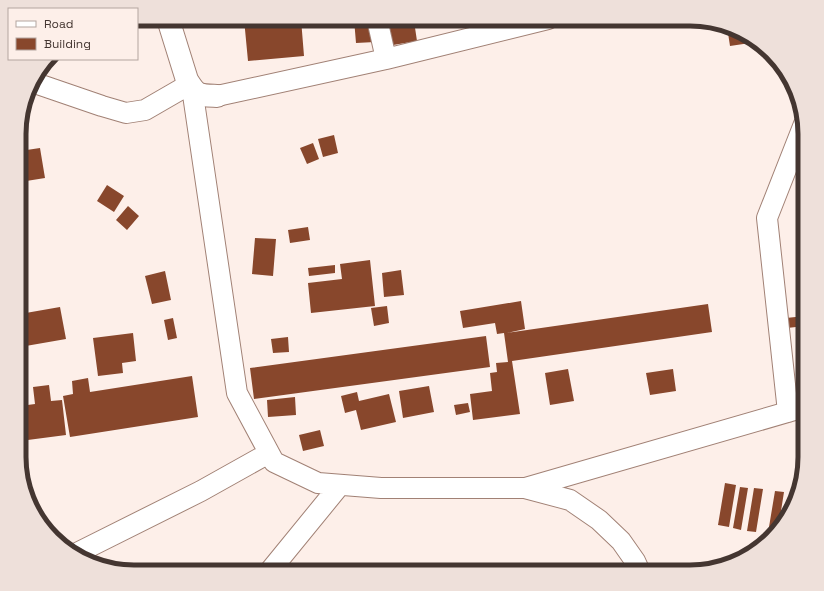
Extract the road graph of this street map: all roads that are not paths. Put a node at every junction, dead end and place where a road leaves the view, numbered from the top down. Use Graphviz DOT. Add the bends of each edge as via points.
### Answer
graph roads {
  1 [pos="170,26"];
  2 [pos="379,26"];
  3 [pos="520,26"];
  4 [pos="386,59"];
  5 [pos="38,84"];
  6 [pos="191,86"];
  7 [pos="217,96"];
  8 [pos="798,139"];
  9 [pos="797,409"];
  10 [pos="269,453"];
  11 [pos="340,485"];
  12 [pos="525,488"];
  13 [pos="81,551"];
  14 [pos="275,565"];
  15 [pos="637,565"];
  1 -- 6 [label="street"];
  2 -- 4 [label="street"];
  3 -- 4 [label="street"];
  4 -- 7 [label="street"];
  5 -- 6 [label="street" via="126,113 145,110"];
  6 -- 7 [label="street" via="201,95"];
  6 -- 10 [label="street" via="237,392"];
  8 -- 9 [label="street" via="767,218"];
  9 -- 12 [label="street"];
  10 -- 11 [label="street" via="274,462 318,483"];
  10 -- 13 [label="street" via="201,492"];
  11 -- 12 [label="street" via="382,488"];
  11 -- 14 [label="street"];
  12 -- 15 [label="street" via="570,500 599,520 621,541"];
}
